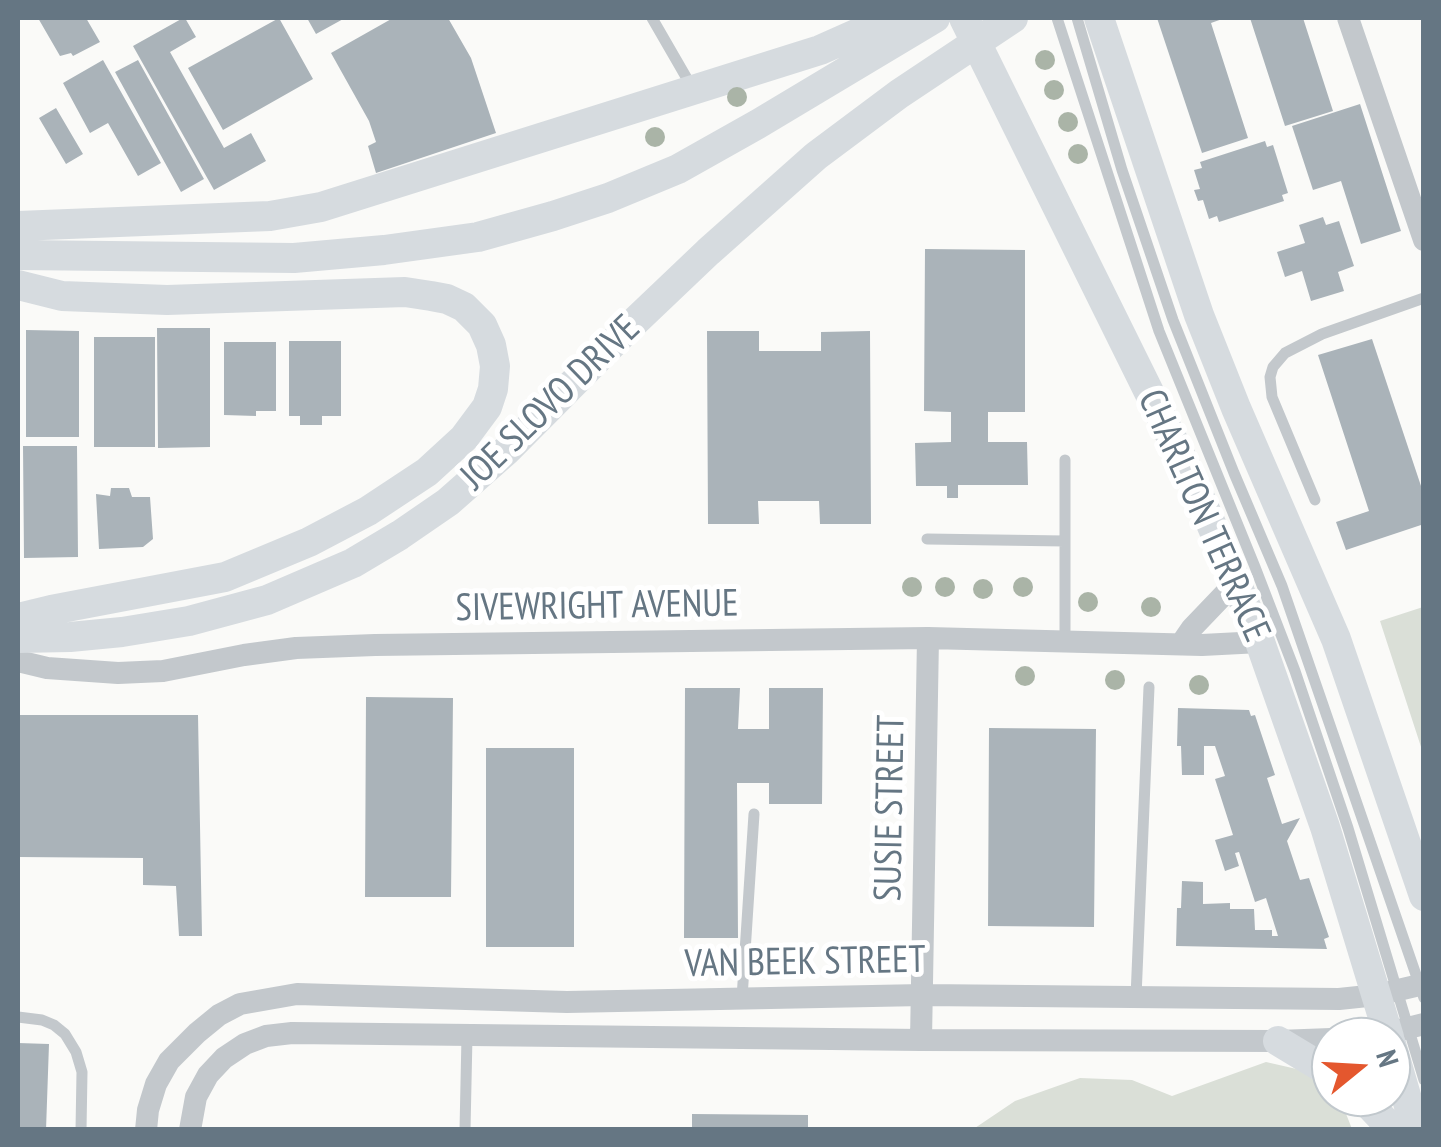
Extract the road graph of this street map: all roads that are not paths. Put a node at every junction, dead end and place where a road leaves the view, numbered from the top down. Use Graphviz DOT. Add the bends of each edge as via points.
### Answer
graph roads {
  1 [pos="652,18"];
  2 [pos="856,18"];
  3 [pos="892,18"];
  4 [pos="936,18"];
  5 [pos="964,18"];
  6 [pos="1013,18"];
  7 [pos="1057,18"];
  8 [pos="1077,18"];
  9 [pos="1099,18"];
  10 [pos="1348,18"];
  11 [pos="820,50"];
  12 [pos="694,89"];
  13 [pos="18,226"];
  14 [pos="1424,240"];
  15 [pos="18,255"];
  16 [pos="18,285"];
  17 [pos="1424,298"];
  18 [pos="1065,460"];
  19 [pos="1315,500"];
  20 [pos="927,539"];
  21 [pos="1065,541"];
  22 [pos="1236,582"];
  23 [pos="18,618"];
  24 [pos="18,638"];
  25 [pos="928,638"];
  26 [pos="1065,641"];
  27 [pos="1260,642"];
  28 [pos="1181,644"];
  29 [pos="18,661"];
  30 [pos="1149,686"];
  31 [pos="754,814"];
  32 [pos="1424,896"];
  33 [pos="1408,990"];
  34 [pos="923,995"];
  35 [pos="1136,997"];
  36 [pos="742,998"];
  37 [pos="493,999"];
  38 [pos="714,999"];
  39 [pos="18,1017"];
  40 [pos="1403,1017"];
  41 [pos="197,1033"];
  42 [pos="468,1036"];
  43 [pos="492,1036"];
  44 [pos="718,1038"];
  45 [pos="921,1040"];
  46 [pos="1311,1040"];
  47 [pos="1278,1041"];
  48 [pos="1411,1055"];
  49 [pos="224,1058"];
  50 [pos="1311,1062"];
  51 [pos="1424,1080"];
  52 [pos="1411,1100"];
  53 [pos="82,1130"];
  54 [pos="146,1130"];
  55 [pos="190,1130"];
  56 [pos="465,1130"];
  57 [pos="1416,1130"];
  1 -- 12 [label="lane"];
  2 -- 11 [label="main road"];
  3 -- 11 [label="main road"];
  4 -- 15 [label="main road" via="678,170 478,236 294,258"];
  5 -- 22 [label="main road, CHARLTON TERRACE" via="1191,477"];
  6 -- 24 [label="main road, JOE SLOVO DRIVE" via="816,156 507,450 400,535 267,600 122,632"];
  7 -- 33 [label="lane" via="1159,331 1295,671"];
  8 -- 33 [label="lane" via="1161,284 1282,586 1358,802"];
  9 -- 32 [label="main road, CHARLTON TERRACE" via="1200,315 1336,639"];
  10 -- 14 [label="street"];
  11 -- 12 [label="main road"];
  12 -- 13 [label="main road" via="321,207 270,216"];
  16 -- 23 [label="main road" via="62,296 167,300 405,292 446,298 482,325 495,366 486,407 464,438 368,511 225,577"];
  17 -- 19 [label="lane" via="1322,334 1285,353 1274,367 1272,397"];
  18 -- 21 [label="lane"];
  20 -- 21 [label="lane"];
  21 -- 26 [label="lane"];
  22 -- 27 [label="main road, CHARLTON TERRACE"];
  22 -- 28 [label="street"];
  25 -- 26 [label="street, SIVEWRIGHT AVENUE"];
  25 -- 29 [label="street, SIVEWRIGHT AVENUE" via="376,644 118,673"];
  25 -- 34 [label="street, SUSIE STREET"];
  26 -- 28 [label="street, SIVEWRIGHT AVENUE"];
  27 -- 28 [label="street, SIVEWRIGHT AVENUE"];
  27 -- 33 [label="main road, CHARLTON TERRACE" via="1324,827"];
  30 -- 35 [label="lane"];
  31 -- 36 [label="lane"];
  33 -- 35 [label="street, VAN BEEK STREET" via="1339,999"];
  33 -- 40 [label="main road, CHARLTON TERRACE"];
  34 -- 35 [label="street, VAN BEEK STREET"];
  34 -- 36 [label="street, VAN BEEK STREET"];
  34 -- 45 [label="street, SUSIE STREET"];
  36 -- 38 [label="street, VAN BEEK STREET"];
  37 -- 38 [label="street, VAN BEEK STREET"];
  37 -- 41 [label="street, VAN BEEK STREET" via="297,994 240,1004"];
  37 -- 43 [label="street"];
  38 -- 44 [label="street"];
  39 -- 53 [label="lane" via="42,1020 66,1034 82,1072"];
  41 -- 49 [label="street"];
  41 -- 54 [label="street, VAN BEEK STREET" via="156,1084"];
  42 -- 43 [label="street, VAN BEEK STREET"];
  42 -- 49 [label="street, VAN BEEK STREET" via="292,1032 245,1044"];
  42 -- 56 [label="lane"];
  43 -- 44 [label="street, VAN BEEK STREET"];
  44 -- 45 [label="street, VAN BEEK STREET"];
  45 -- 47 [label="street, VAN BEEK STREET"];
  46 -- 47 [label="street, VAN BEEK STREET"];
  47 -- 50 [label="main road"];
  48 -- 51 [label="lane"];
  49 -- 55 [label="street" via="196,1097"];
  52 -- 57 [label="main road, CHARLTON TERRACE"];
}
